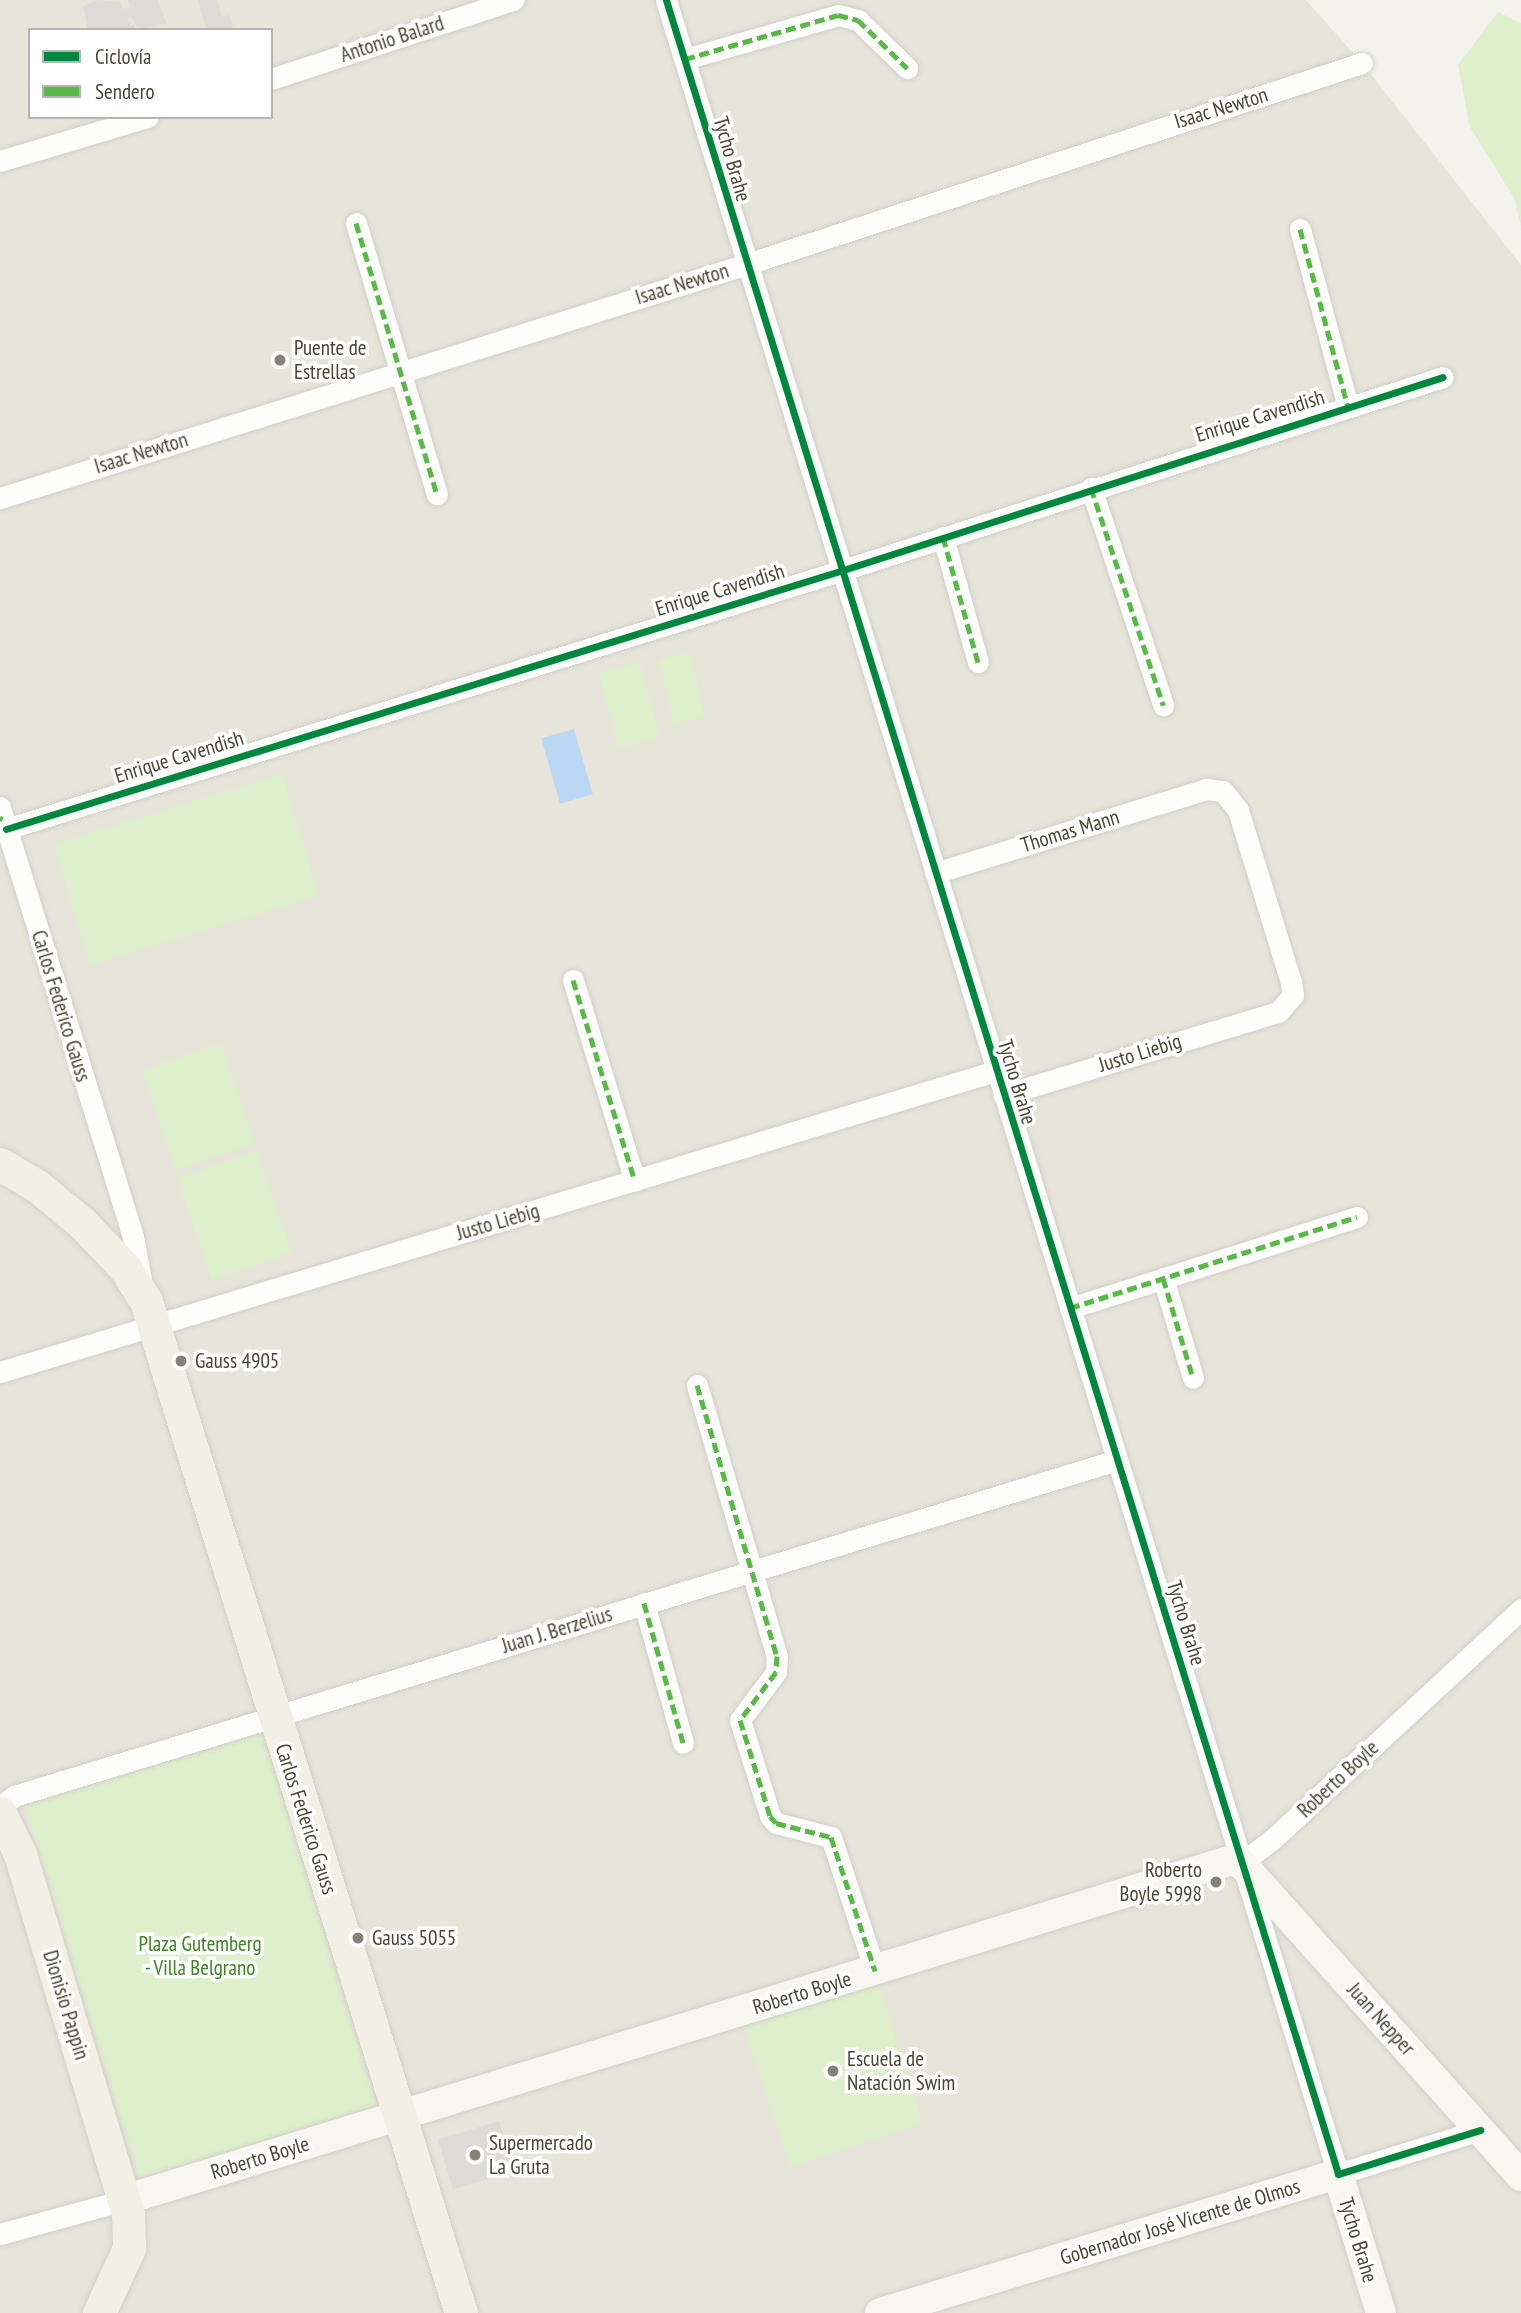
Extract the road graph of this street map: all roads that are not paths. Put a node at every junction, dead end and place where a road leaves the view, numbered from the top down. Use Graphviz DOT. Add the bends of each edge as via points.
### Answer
graph roads {
  1 [pos="513,0"];
  2 [pos="666,0"];
  3 [pos="685,59"];
  4 [pos="1362,64"];
  5 [pos="906,68"];
  6 [pos="273,78"];
  7 [pos="141,119"];
  8 [pos="0,161"];
  9 [pos="356,223"];
  10 [pos="1300,229"];
  11 [pos="744,265"];
  12 [pos="401,372"];
  13 [pos="1443,377"];
  14 [pos="1348,407"];
  15 [pos="1091,488"];
  16 [pos="437,494"];
  17 [pos="0,498"];
  18 [pos="943,537"];
  19 [pos="840,571"];
  20 [pos="978,662"];
  21 [pos="1163,705"];
  22 [pos="2,818"];
  23 [pos="935,873"];
  24 [pos="573,980"];
  25 [pos="1278,1012"];
  26 [pos="996,1071"];
  27 [pos="1003,1095"];
  28 [pos="0,1164"];
  29 [pos="635,1181"];
  30 [pos="122,1205"];
  31 [pos="1357,1217"];
  32 [pos="99,1240"];
  33 [pos="1163,1278"];
  34 [pos="1070,1308"];
  35 [pos="150,1312"];
  36 [pos="0,1372"];
  37 [pos="1193,1378"];
  38 [pos="697,1385"];
  39 [pos="1117,1460"];
  40 [pos="752,1569"];
  41 [pos="644,1603"];
  42 [pos="1521,1609"];
  43 [pos="273,1717"];
  44 [pos="683,1742"];
  45 [pos="0,1807"];
  46 [pos="0,1813"];
  47 [pos="1241,1863"];
  48 [pos="875,1970"];
  49 [pos="399,2114"];
  50 [pos="1480,2130"];
  51 [pos="1338,2174"];
  52 [pos="1521,2176"];
  53 [pos="124,2200"];
  54 [pos="0,2234"];
  55 [pos="99,2313"];
  56 [pos="461,2313"];
  57 [pos="880,2313"];
  58 [pos="1381,2313"];
  1 -- 6 [label="street, Antonio Balard"];
  2 -- 3 [label="street, Tycho Brahe"];
  3 -- 5 [label="street" via="838,15 858,20"];
  3 -- 11 [label="street, Tycho Brahe"];
  4 -- 11 [label="street, Isaac Newton"];
  7 -- 8 [label="street"];
  9 -- 12 [label="street"];
  10 -- 14 [label="street"];
  11 -- 12 [label="street, Isaac Newton"];
  11 -- 19 [label="street, Tycho Brahe"];
  12 -- 16 [label="street"];
  12 -- 17 [label="street, Isaac Newton"];
  13 -- 14 [label="street, Enrique Cavendish"];
  14 -- 15 [label="street, Enrique Cavendish"];
  15 -- 18 [label="street, Enrique Cavendish"];
  15 -- 21 [label="street"];
  18 -- 19 [label="street, Enrique Cavendish"];
  18 -- 20 [label="street"];
  19 -- 22 [label="street, Enrique Cavendish"];
  19 -- 23 [label="street, Tycho Brahe"];
  22 -- 30 [label="street, Carlos Federico Gauss"];
  23 -- 25 [label="street, Thomas Mann" via="1206,789 1223,792 1238,810 1291,982 1293,995"];
  23 -- 26 [label="street, Tycho Brahe"];
  24 -- 29 [label="street"];
  25 -- 27 [label="street, Justo Liebig"];
  26 -- 27 [label="street, Tycho Brahe"];
  26 -- 29 [label="street, Justo Liebig"];
  27 -- 34 [label="street, Tycho Brahe"];
  28 -- 32 [label="main road" via="37,1186"];
  29 -- 35 [label="street, Justo Liebig"];
  30 -- 32 [label="street" via="121,1230"];
  30 -- 35 [label="street, Carlos Federico Gauss"];
  31 -- 33 [label="street"];
  32 -- 35 [label="main road"];
  33 -- 34 [label="street"];
  33 -- 37 [label="street"];
  34 -- 39 [label="street, Tycho Brahe"];
  35 -- 36 [label="street, Justo Liebig"];
  35 -- 43 [label="main road, Carlos Federico Gauss"];
  38 -- 40 [label="street"];
  39 -- 40 [label="street, Juan J. Berzelius"];
  39 -- 47 [label="street, Tycho Brahe"];
  40 -- 41 [label="street, Juan J. Berzelius"];
  40 -- 48 [label="street" via="777,1656 776,1672 743,1710 744,1732 770,1816 776,1823 822,1831 834,1843"];
  41 -- 43 [label="street, Juan J. Berzelius"];
  41 -- 44 [label="street"];
  42 -- 47 [label="street, Roberto Boyle" via="1274,1839"];
  43 -- 45 [label="street, Juan J. Berzelius" via="15,1796"];
  43 -- 49 [label="main road, Carlos Federico Gauss"];
  46 -- 53 [label="main road, Dionisio Pappin" via="20,1854"];
  47 -- 48 [label="main road, Roberto Boyle" via="1212,1865"];
  47 -- 50 [label="main road, Juan Nepper"];
  47 -- 51 [label="street, Tycho Brahe"];
  48 -- 49 [label="main road, Roberto Boyle"];
  49 -- 53 [label="main road, Roberto Boyle"];
  49 -- 56 [label="main road, Carlos Federico Gauss"];
  50 -- 51 [label="street, Gobernador José Vicente de Olmos"];
  50 -- 52 [label="main road, Juan Nepper"];
  51 -- 57 [label="main road, Gobernador José Vicente de Olmos"];
  51 -- 58 [label="main road, Tycho Brahe"];
  53 -- 54 [label="street, Roberto Boyle"];
  53 -- 55 [label="main road, Dionisio Pappin" via="129,2248"];
}
